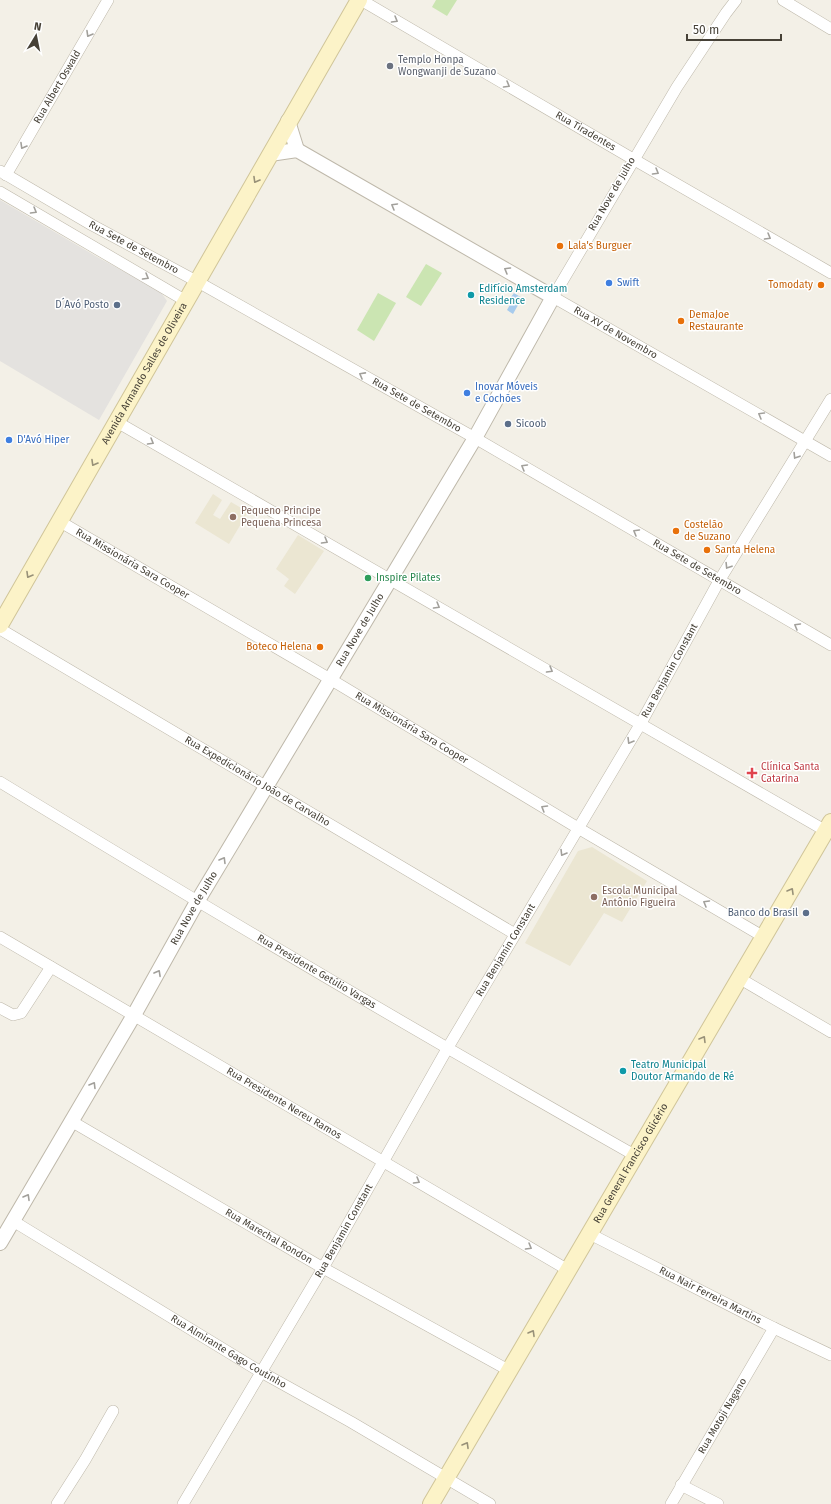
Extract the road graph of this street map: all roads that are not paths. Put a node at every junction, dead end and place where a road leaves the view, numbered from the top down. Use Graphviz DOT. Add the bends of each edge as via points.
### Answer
graph roads {
  1 [pos="108,0"];
  2 [pos="360,0"];
  3 [pos="736,0"];
  4 [pos="783,0"];
  5 [pos="831,29"];
  6 [pos="288,121"];
  7 [pos="297,150"];
  8 [pos="270,154"];
  9 [pos="633,159"];
  10 [pos="3,173"];
  11 [pos="0,192"];
  12 [pos="831,273"];
  13 [pos="198,282"];
  14 [pos="553,296"];
  15 [pos="186,301"];
  16 [pos="831,399"];
  17 [pos="117,422"];
  18 [pos="475,438"];
  19 [pos="806,441"];
  20 [pos="831,456"];
  21 [pos="59,521"];
  22 [pos="390,578"];
  23 [pos="719,581"];
  24 [pos="0,625"];
  25 [pos="0,629"];
  26 [pos="831,645"];
  27 [pos="330,680"];
  28 [pos="641,723"];
  29 [pos="0,782"];
  30 [pos="267,786"];
  31 [pos="829,826"];
  32 [pos="578,828"];
  33 [pos="197,902"];
  34 [pos="515,934"];
  35 [pos="0,937"];
  36 [pos="764,937"];
  37 [pos="51,968"];
  38 [pos="739,978"];
  39 [pos="0,1008"];
  40 [pos="134,1015"];
  41 [pos="831,1032"];
  42 [pos="447,1049"];
  43 [pos="71,1121"];
  44 [pos="636,1156"];
  45 [pos="383,1162"];
  46 [pos="13,1222"];
  47 [pos="590,1234"];
  48 [pos="0,1243"];
  49 [pos="323,1268"];
  50 [pos="568,1270"];
  51 [pos="774,1328"];
  52 [pos="831,1355"];
  53 [pos="510,1371"];
  54 [pos="261,1372"];
  55 [pos="113,1411"];
  56 [pos="446,1479"];
  57 [pos="681,1485"];
  58 [pos="57,1504"];
  59 [pos="182,1504"];
  60 [pos="432,1504"];
  61 [pos="490,1504"];
  62 [pos="671,1504"];
  63 [pos="718,1504"];
  1 -- 10 [label="street, Rua Albert Oswald, one-way"];
  2 -- 6 [label="main road, Avenida Armando Salles de Oliveira"];
  2 -- 9 [label="street, Rua Tiradentes, one-way"];
  3 -- 9 [label="street, Rua Nove de Julho" via="681,81"];
  4 -- 5 [label="street"];
  6 -- 7 [label="street"];
  6 -- 8 [label="main road, Avenida Armando Salles de Oliveira"];
  7 -- 8 [label="street"];
  14 -- 7 [label="street, Rua XV de Novembro, one-way"];
  8 -- 13 [label="main road, Avenida Armando Salles de Oliveira, one-way"];
  9 -- 12 [label="street, Rua Tiradentes, one-way"];
  9 -- 14 [label="street, Rua Nove de Julho"];
  10 -- 13 [label="street, Rua Sete de Setembro"];
  11 -- 15 [label="street, Rua Sete de Setembro, one-way"];
  13 -- 15 [label="main road, Avenida Armando Salles de Oliveira"];
  18 -- 13 [label="street, Rua Sete de Setembro, one-way"];
  14 -- 18 [label="street, Rua Nove de Julho"];
  19 -- 14 [label="street, Rua XV de Novembro, one-way"];
  15 -- 17 [label="main road, Avenida Armando Salles de Oliveira"];
  16 -- 19 [label="street, Rua Benjamin Constant"];
  17 -- 21 [label="main road, Avenida Armando Salles de Oliveira, one-way"];
  17 -- 22 [label="street, one-way"];
  18 -- 22 [label="street, Rua Nove de Julho"];
  23 -- 18 [label="street, Rua Sete de Setembro, one-way"];
  19 -- 20 [label="street, Rua XV de Novembro"];
  19 -- 23 [label="street, Rua Benjamin Constant, one-way"];
  21 -- 24 [label="main road, Avenida Armando Salles de Oliveira, one-way"];
  21 -- 27 [label="street, Rua Missionária Sara Cooper"];
  22 -- 27 [label="street, Rua Nove de Julho"];
  22 -- 28 [label="street, one-way"];
  26 -- 23 [label="street, Rua Sete de Setembro, one-way"];
  23 -- 28 [label="street, Rua Benjamin Constant"];
  25 -- 30 [label="street, Rua Expedicionário João de Carvalho"];
  27 -- 30 [label="street, Rua Nove de Julho"];
  32 -- 27 [label="street, Rua Missionária Sara Cooper, one-way"];
  28 -- 31 [label="street"];
  28 -- 32 [label="street, Rua Benjamin Constant, one-way"];
  29 -- 33 [label="street, Rua Presidente Getúlio Vargas"];
  33 -- 30 [label="street, Rua Nove de Julho, one-way"];
  30 -- 34 [label="street, Rua Expedicionário João de Carvalho"];
  36 -- 31 [label="main road, Rua General Francisco Glicério, one-way"];
  32 -- 34 [label="street, Rua Benjamin Constant, one-way"];
  36 -- 32 [label="street, Rua Missionária Sara Cooper, one-way"];
  40 -- 33 [label="street, Rua Nove de Julho, one-way"];
  33 -- 42 [label="street, Rua Presidente Getúlio Vargas"];
  34 -- 42 [label="street, Rua Benjamin Constant"];
  35 -- 37 [label="street, Rua Presidente Nereu Ramos"];
  36 -- 38 [label="main road, Rua General Francisco Glicério"];
  37 -- 39 [label="street" via="22,1013 14,1015"];
  37 -- 40 [label="street, Rua Presidente Nereu Ramos"];
  38 -- 41 [label="street"];
  44 -- 38 [label="main road, Rua General Francisco Glicério, one-way"];
  43 -- 40 [label="street, Rua Nove de Julho, one-way"];
  40 -- 45 [label="street, Rua Presidente Nereu Ramos"];
  42 -- 44 [label="street, Rua Presidente Getúlio Vargas"];
  42 -- 45 [label="street, Rua Benjamin Constant"];
  46 -- 43 [label="street, Rua Nove de Julho, one-way"];
  43 -- 49 [label="street, Rua Marechal Rondon"];
  44 -- 47 [label="main road, Rua General Francisco Glicério"];
  45 -- 49 [label="street, Rua Benjamin Constant"];
  45 -- 50 [label="street, Rua Presidente Nereu Ramos, one-way"];
  46 -- 48 [label="street, Rua Nove de Julho"];
  46 -- 54 [label="street, Rua Almirante Gago Coutinho"];
  47 -- 50 [label="main road, Rua General Francisco Glicério"];
  47 -- 51 [label="street, Rua Nair Ferreira Martins"];
  49 -- 53 [label="street, Rua Marechal Rondon"];
  49 -- 54 [label="street, Rua Benjamin Constant"];
  53 -- 50 [label="main road, Rua General Francisco Glicério, one-way"];
  51 -- 52 [label="street, Rua Nair Ferreira Martins"];
  51 -- 57 [label="street, Rua Motoji Nagano"];
  56 -- 53 [label="main road, Rua General Francisco Glicério, one-way"];
  54 -- 56 [label="street, Rua Almirante Gago Coutinho"];
  54 -- 59 [label="street, Rua Benjamin Constant"];
  55 -- 58 [label="street"];
  56 -- 60 [label="main road, Rua General Francisco Glicério"];
  56 -- 61 [label="street, Rua Almirante Gago Coutinho"];
  57 -- 62 [label="street, Rua Motoji Nagano"];
  57 -- 63 [label="street"];
}
